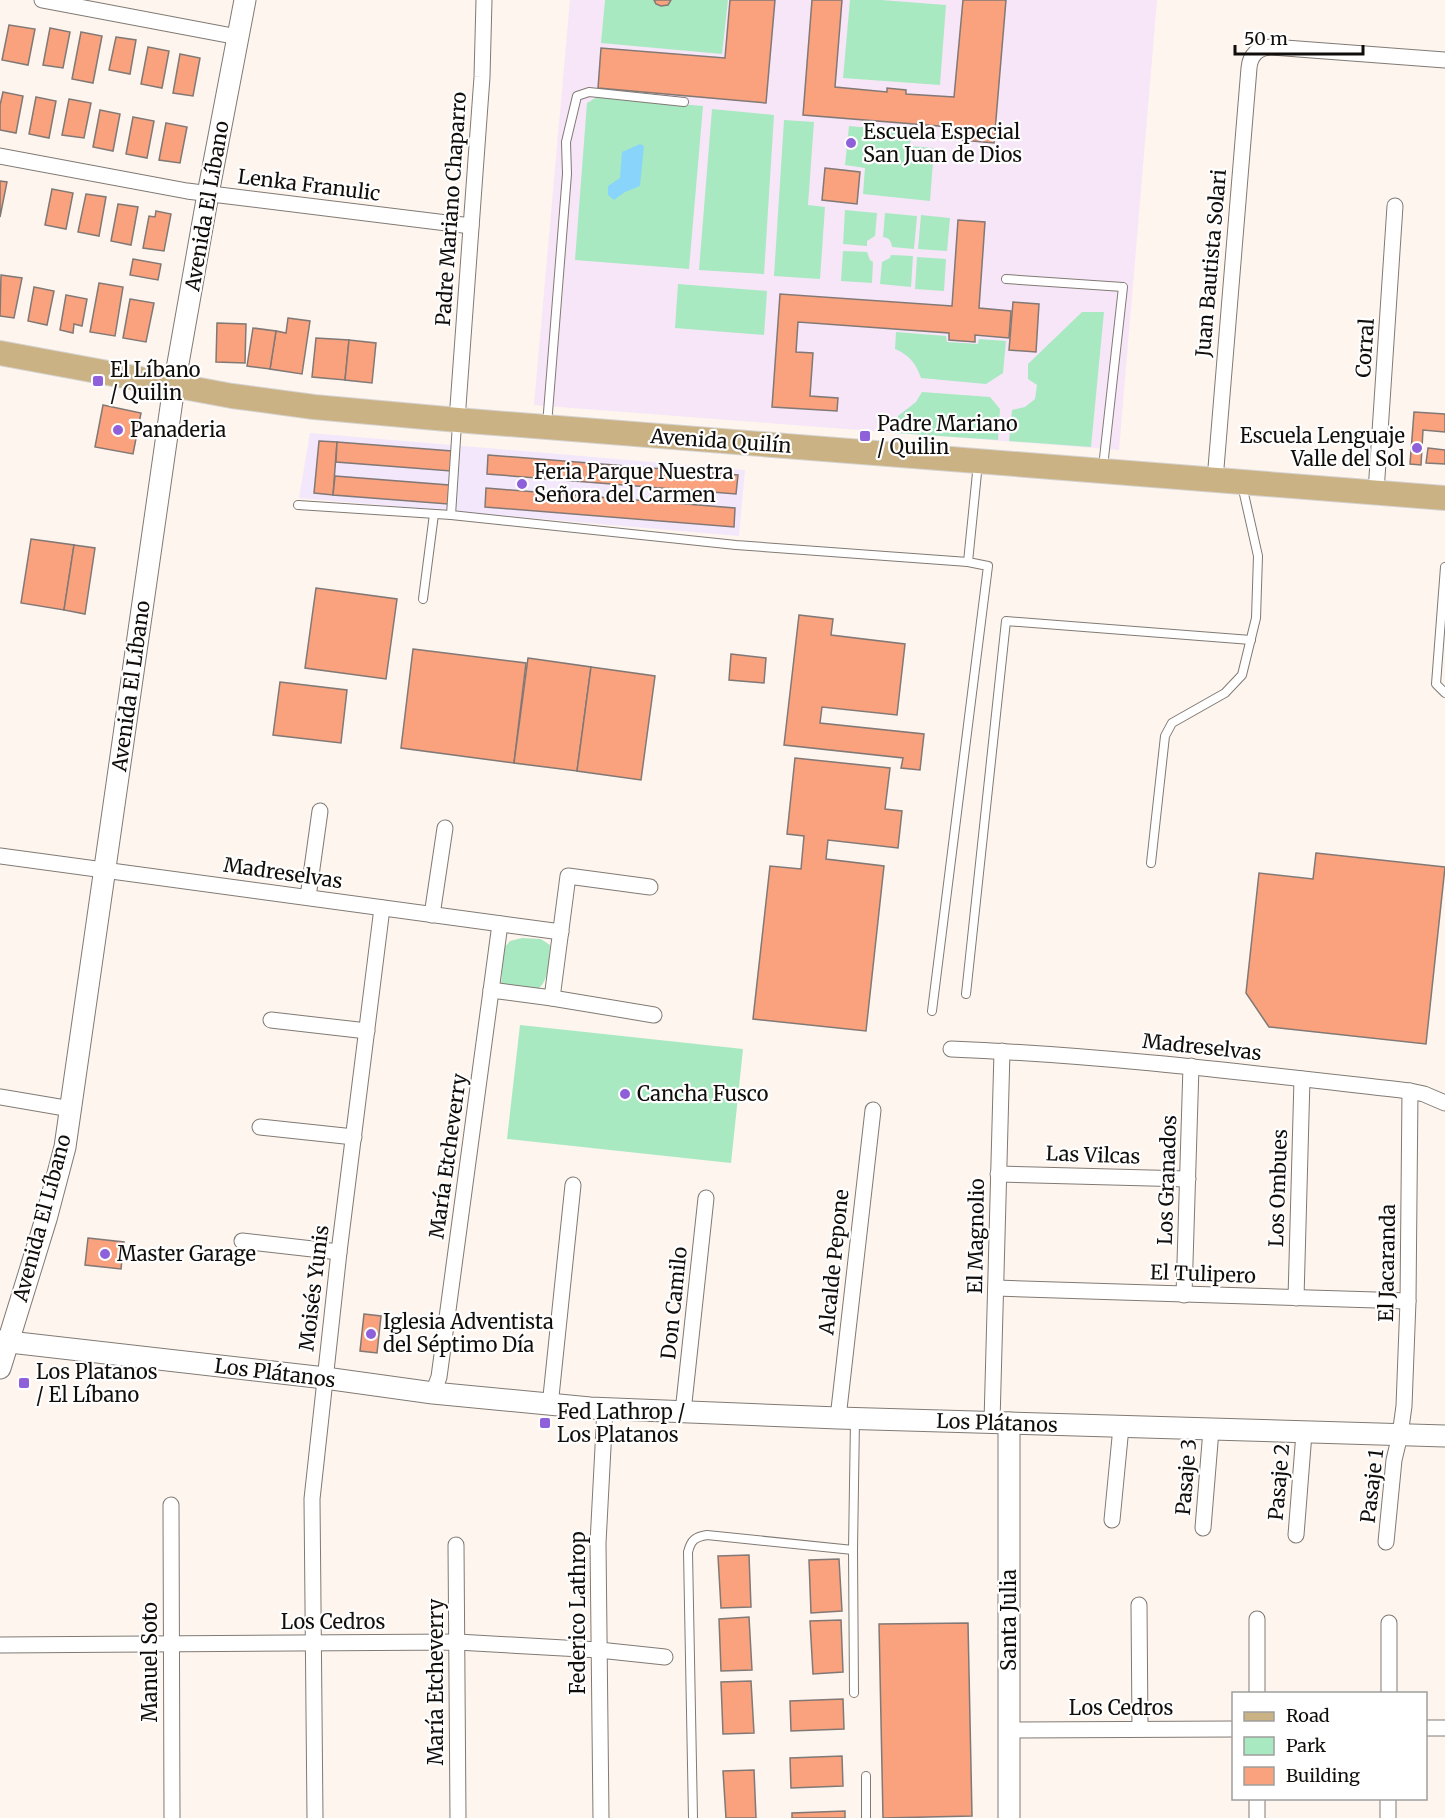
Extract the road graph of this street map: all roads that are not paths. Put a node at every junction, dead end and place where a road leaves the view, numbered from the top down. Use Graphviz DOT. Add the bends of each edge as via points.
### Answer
graph roads {
  1 [pos="42,0"];
  2 [pos="245,0"];
  3 [pos="484,0"];
  4 [pos="58,2"];
  5 [pos="238,37"];
  6 [pos="1445,60"];
  7 [pos="684,102"];
  8 [pos="0,156"];
  9 [pos="208,194"];
  10 [pos="1395,206"];
  11 [pos="471,226"];
  12 [pos="1006,279"];
  13 [pos="0,353"];
  14 [pos="174,386"];
  15 [pos="457,420"];
  16 [pos="546,427"];
  17 [pos="978,461"];
  18 [pos="1102,471"];
  19 [pos="1215,480"];
  20 [pos="1241,482"];
  21 [pos="1376,492"];
  22 [pos="1445,498"];
  23 [pos="298,505"];
  24 [pos="434,514"];
  25 [pos="451,515"];
  26 [pos="968,562"];
  27 [pos="1445,567"];
  28 [pos="423,599"];
  29 [pos="1251,640"];
  30 [pos="1445,693"];
  31 [pos="320,811"];
  32 [pos="445,828"];
  33 [pos="0,856"];
  34 [pos="1151,863"];
  35 [pos="104,870"];
  36 [pos="650,887"];
  37 [pos="308,897"];
  38 [pos="382,908"];
  39 [pos="432,915"];
  40 [pos="500,924"];
  41 [pos="561,932"];
  42 [pos="491,990"];
  43 [pos="966,994"];
  44 [pos="552,998"];
  45 [pos="932,1011"];
  46 [pos="654,1015"];
  47 [pos="271,1020"];
  48 [pos="367,1031"];
  49 [pos="951,1049"];
  50 [pos="1002,1051"];
  51 [pos="1191,1066"];
  52 [pos="1302,1079"];
  53 [pos="1410,1091"];
  54 [pos="0,1097"];
  55 [pos="1445,1103"];
  56 [pos="71,1109"];
  57 [pos="873,1110"];
  58 [pos="260,1127"];
  59 [pos="354,1137"];
  60 [pos="998,1174"];
  61 [pos="1188,1179"];
  62 [pos="573,1185"];
  63 [pos="706,1198"];
  64 [pos="242,1241"];
  65 [pos="339,1252"];
  66 [pos="996,1288"];
  67 [pos="1185,1294"];
  68 [pos="1296,1298"];
  69 [pos="1408,1301"];
  70 [pos="4,1342"];
  71 [pos="0,1368"];
  72 [pos="325,1378"];
  73 [pos="433,1393"];
  74 [pos="550,1406"];
  75 [pos="604,1409"];
  76 [pos="683,1412"];
  77 [pos="847,1418"];
  78 [pos="1001,1423"];
  79 [pos="1120,1427"];
  80 [pos="1211,1430"];
  81 [pos="1304,1433"];
  82 [pos="1400,1435"];
  83 [pos="1445,1436"];
  84 [pos="171,1505"];
  85 [pos="1112,1520"];
  86 [pos="1203,1528"];
  87 [pos="1296,1535"];
  88 [pos="1386,1542"];
  89 [pos="456,1545"];
  90 [pos="853,1550"];
  91 [pos="1139,1605"];
  92 [pos="1257,1619"];
  93 [pos="1389,1623"];
  94 [pos="457,1642"];
  95 [pos="313,1643"];
  96 [pos="171,1644"];
  97 [pos="0,1645"];
  98 [pos="599,1650"];
  99 [pos="665,1657"];
  100 [pos="1257,1692"];
  101 [pos="1389,1692"];
  102 [pos="854,1693"];
  103 [pos="1427,1728"];
  104 [pos="1445,1728"];
  105 [pos="1140,1729"];
  106 [pos="1232,1729"];
  107 [pos="1009,1730"];
  108 [pos="866,1776"];
  109 [pos="1257,1800"];
  110 [pos="1388,1800"];
  111 [pos="172,1818"];
  112 [pos="315,1818"];
  113 [pos="459,1818"];
  114 [pos="601,1818"];
  115 [pos="693,1818"];
  116 [pos="866,1818"];
  117 [pos="1010,1818"];
  118 [pos="1257,1818"];
  119 [pos="1388,1818"];
  1 -- 4 [label="street"];
  2 -- 5 [label="street, Avenida El Líbano"];
  3 -- 11 [label="street, Padre Mariano Chaparro"];
  4 -- 5 [label="street"];
  5 -- 9 [label="street, Avenida El Líbano"];
  6 -- 19 [label="street, Juan Bautista Solari" via="1266,47 1255,52 1249,62"];
  7 -- 16 [label="lane" via="589,92 577,96 566,142 567,174"];
  8 -- 9 [label="street, Lenka Franulic"];
  9 -- 11 [label="street, Lenka Franulic"];
  9 -- 14 [label="street, Avenida El Líbano"];
  10 -- 21 [label="street, Corral"];
  11 -- 15 [label="street, Padre Mariano Chaparro"];
  12 -- 18 [label="lane" via="1123,287"];
  13 -- 14 [label="main road, Avenida Quilín"];
  14 -- 15 [label="main road, Avenida Quilín" via="273,402"];
  14 -- 35 [label="street, Avenida El Líbano"];
  15 -- 16 [label="main road, Avenida Quilín"];
  15 -- 25 [label="lane"];
  16 -- 17 [label="main road, Avenida Quilín"];
  17 -- 18 [label="main road, Avenida Quilín"];
  17 -- 26 [label="lane"];
  18 -- 19 [label="main road, Avenida Quilín"];
  19 -- 20 [label="main road, Avenida Quilín"];
  20 -- 21 [label="main road, Avenida Quilín"];
  20 -- 29 [label="lane" via="1258,556 1256,618"];
  21 -- 22 [label="main road, Avenida Quilín"];
  23 -- 24 [label="lane"];
  24 -- 25 [label="lane"];
  24 -- 28 [label="lane"];
  25 -- 26 [label="lane" via="736,544"];
  26 -- 45 [label="lane" via="988,566"];
  27 -- 30 [label="lane" via="1436,684"];
  29 -- 34 [label="lane" via="1242,675 1225,693 1172,723 1165,736"];
  29 -- 43 [label="lane" via="1006,621"];
  31 -- 37 [label="street"];
  32 -- 39 [label="street"];
  33 -- 35 [label="street, Madreselvas"];
  35 -- 37 [label="street, Madreselvas"];
  35 -- 56 [label="street, Avenida El Líbano"];
  36 -- 41 [label="street" via="568,876"];
  37 -- 38 [label="street, Madreselvas"];
  38 -- 39 [label="street, Madreselvas"];
  38 -- 48 [label="street, Moisés Yunis"];
  39 -- 40 [label="street, Madreselvas"];
  40 -- 41 [label="street, Madreselvas"];
  40 -- 42 [label="street, María Etcheverry"];
  41 -- 44 [label="street"];
  42 -- 44 [label="street"];
  42 -- 73 [label="street, María Etcheverry" via="439,1377"];
  44 -- 46 [label="street"];
  47 -- 48 [label="street"];
  48 -- 59 [label="street, Moisés Yunis"];
  49 -- 50 [label="street, Madreselvas"];
  50 -- 51 [label="street, Madreselvas"];
  50 -- 60 [label="street, El Magnolio"];
  51 -- 52 [label="street, Madreselvas"];
  51 -- 61 [label="street, Los Granados"];
  52 -- 53 [label="street, Madreselvas"];
  52 -- 68 [label="street, Los Ombues"];
  53 -- 55 [label="street, Madreselvas"];
  53 -- 69 [label="street, El Jacaranda"];
  54 -- 56 [label="street"];
  56 -- 70 [label="street, Avenida El Líbano" via="56,1183"];
  57 -- 77 [label="street, Alcalde Pepone"];
  58 -- 59 [label="street"];
  59 -- 65 [label="street, Moisés Yunis"];
  60 -- 61 [label="street, Las Vilcas"];
  60 -- 66 [label="street, El Magnolio"];
  61 -- 67 [label="street, Los Granados"];
  62 -- 74 [label="street"];
  63 -- 76 [label="street, Don Camilo"];
  64 -- 65 [label="street"];
  65 -- 72 [label="street, Moisés Yunis"];
  66 -- 67 [label="street, El Tulipero"];
  66 -- 78 [label="street, El Magnolio"];
  67 -- 68 [label="street, El Tulipero"];
  68 -- 69 [label="street, El Tulipero"];
  69 -- 82 [label="street, El Jacaranda"];
  70 -- 71 [label="street, Avenida El Líbano"];
  70 -- 72 [label="street, Los Plátanos"];
  72 -- 73 [label="street, Los Plátanos"];
  72 -- 95 [label="street, Moisés Yunis" via="312,1499"];
  73 -- 74 [label="street, Los Plátanos"];
  74 -- 75 [label="street, Los Plátanos"];
  75 -- 76 [label="street, Los Plátanos"];
  75 -- 98 [label="street, Federico Lathrop" via="598,1543"];
  76 -- 77 [label="street, Los Plátanos"];
  77 -- 78 [label="street, Los Plátanos"];
  77 -- 90 [label="lane"];
  78 -- 79 [label="street, Los Plátanos"];
  78 -- 107 [label="street, Santa Julia"];
  79 -- 80 [label="street, Los Plátanos"];
  79 -- 85 [label="street"];
  80 -- 81 [label="street, Los Plátanos"];
  80 -- 86 [label="street, Pasaje 3"];
  81 -- 82 [label="street, Los Plátanos"];
  81 -- 87 [label="street, Pasaje 2"];
  82 -- 83 [label="street, Los Plátanos"];
  82 -- 88 [label="street, Pasaje 1"];
  84 -- 96 [label="street, Manuel Soto"];
  89 -- 94 [label="street, María Etcheverry"];
  90 -- 102 [label="lane"];
  90 -- 115 [label="lane" via="707,1535 699,1536 690,1545"];
  91 -- 105 [label="street"];
  92 -- 100 [label="street"];
  93 -- 101 [label="street"];
  94 -- 95 [label="street, Los Cedros"];
  94 -- 98 [label="street, Los Cedros"];
  94 -- 113 [label="street, María Etcheverry"];
  95 -- 96 [label="street, Los Cedros"];
  95 -- 112 [label="street, Moisés Yunis"];
  96 -- 97 [label="street, Los Cedros"];
  96 -- 111 [label="street, Manuel Soto"];
  98 -- 99 [label="street, Los Cedros"];
  98 -- 114 [label="street, Federico Lathrop"];
  103 -- 104 [label="street"];
  105 -- 106 [label="street, Los Cedros"];
  105 -- 107 [label="street, Los Cedros"];
  107 -- 117 [label="street, Santa Julia"];
  108 -- 116 [label="lane"];
  109 -- 118 [label="street"];
  110 -- 119 [label="street"];
}
